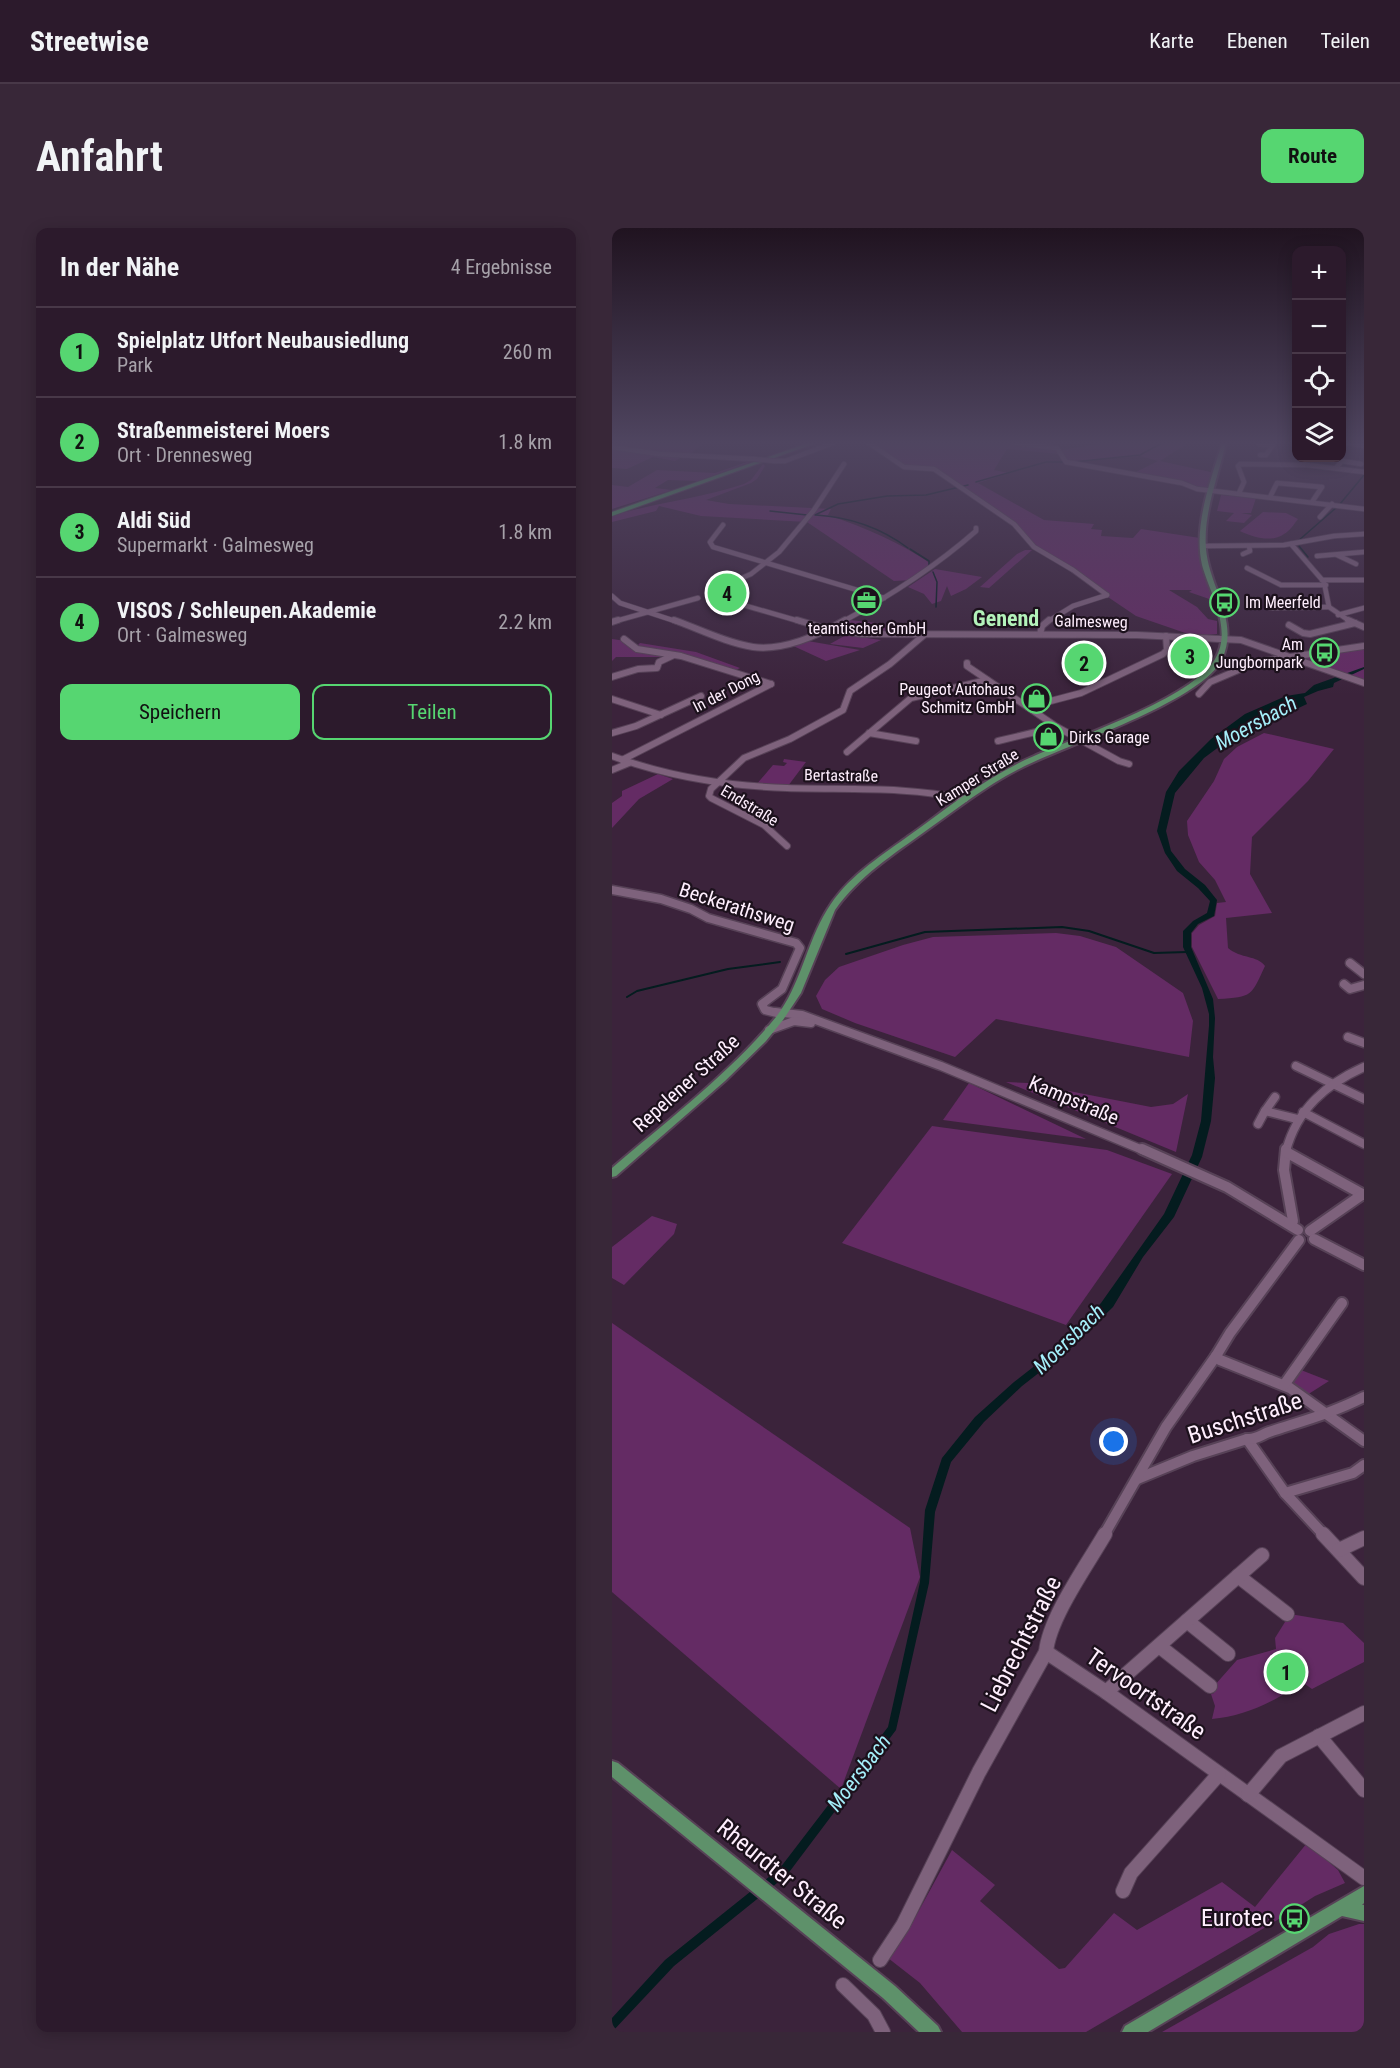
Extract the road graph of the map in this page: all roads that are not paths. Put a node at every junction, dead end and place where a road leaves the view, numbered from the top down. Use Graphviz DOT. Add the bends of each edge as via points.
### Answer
graph roads {
  1 [pos="721,527"];
  2 [pos="800,527"];
  3 [pos="1018,527"];
  4 [pos="1206,527"];
  5 [pos="976,528"];
  6 [pos="1364,534"];
  7 [pos="1291,544"];
  8 [pos="1203,546"];
  9 [pos="1249,546"];
  10 [pos="1363,551"];
  11 [pos="1353,553"];
  12 [pos="1242,554"];
  13 [pos="1337,555"];
  14 [pos="1317,556"];
  15 [pos="1364,560"];
  16 [pos="766,564"];
  17 [pos="1356,564"];
  18 [pos="1247,568"];
  19 [pos="1364,580"];
  20 [pos="1324,582"];
  21 [pos="710,595"];
  22 [pos="612,596"];
  23 [pos="884,598"];
  24 [pos="1329,606"];
  25 [pos="1271,608"];
  26 [pos="1364,608"];
  27 [pos="649,613"];
  28 [pos="1338,615"];
  29 [pos="612,622"];
  30 [pos="1355,623"];
  31 [pos="1290,625"];
  32 [pos="1364,627"];
  33 [pos="827,628"];
  34 [pos="1040,634"];
  35 [pos="924,635"];
  36 [pos="1166,636"];
  37 [pos="624,639"];
  38 [pos="1224,640"];
  39 [pos="1364,646"];
  40 [pos="674,655"];
  41 [pos="1288,657"];
  42 [pos="967,663"];
  43 [pos="612,677"];
  44 [pos="987,680"];
  45 [pos="1364,683"];
  46 [pos="1199,694"];
  47 [pos="701,696"];
  48 [pos="612,699"];
  49 [pos="1028,707"];
  50 [pos="661,715"];
  51 [pos="1058,727"];
  52 [pos="612,733"];
  53 [pos="869,733"];
  54 [pos="1079,739"];
  55 [pos="916,741"];
  56 [pos="998,741"];
  57 [pos="846,752"];
  58 [pos="612,756"];
  59 [pos="625,761"];
  60 [pos="1129,764"];
  61 [pos="612,770"];
  62 [pos="716,784"];
  63 [pos="964,799"];
  64 [pos="787,846"];
  65 [pos="612,890"];
  66 [pos="1350,963"];
  67 [pos="1364,974"];
  68 [pos="1344,984"];
  69 [pos="1364,985"];
  70 [pos="781,1012"];
  71 [pos="812,1023"];
  72 [pos="826,1026"];
  73 [pos="770,1030"];
  74 [pos="1348,1037"];
  75 [pos="1364,1043"];
  76 [pos="1296,1065"];
  77 [pos="1364,1067"];
  78 [pos="1334,1083"];
  79 [pos="1275,1097"];
  80 [pos="1364,1099"];
  81 [pos="1265,1111"];
  82 [pos="1300,1116"];
  83 [pos="1258,1124"];
  84 [pos="1364,1144"];
  85 [pos="1286,1152"];
  86 [pos="612,1174"];
  87 [pos="1363,1195"];
  88 [pos="1289,1224"];
  89 [pos="1298,1235"];
  90 [pos="1312,1235"];
  91 [pos="1364,1265"];
  92 [pos="1342,1303"];
  93 [pos="1217,1357"];
  94 [pos="1284,1385"];
  95 [pos="1364,1397"];
  96 [pos="1329,1414"];
  97 [pos="1247,1439"];
  98 [pos="1364,1441"];
  99 [pos="1364,1465"];
  100 [pos="1137,1479"];
  101 [pos="1285,1493"];
  102 [pos="1364,1538"];
  103 [pos="1339,1550"];
  104 [pos="1262,1555"];
  105 [pos="1238,1576"];
  106 [pos="1364,1578"];
  107 [pos="1287,1614"];
  108 [pos="1187,1621"];
  109 [pos="1159,1646"];
  110 [pos="1046,1652"];
  111 [pos="1228,1654"];
  112 [pos="1210,1686"];
  113 [pos="1106,1692"];
  114 [pos="1364,1713"];
  115 [pos="1319,1736"];
  116 [pos="612,1768"];
  117 [pos="1219,1774"];
  118 [pos="1364,1791"];
  119 [pos="1248,1795"];
  120 [pos="1364,1878"];
  121 [pos="1123,1892"];
  122 [pos="1364,1894"];
  123 [pos="1342,1908"];
  124 [pos="1364,1913"];
  125 [pos="880,1960"];
  126 [pos="843,1986"];
  127 [pos="925,2028"];
  128 [pos="883,2032"];
  129 [pos="1131,2032"];
  1 -- 16 [label="street" via="711,546"];
  2 -- 16 [label="street"];
  3 -- 34 [label="street" via="1034,547 1107,595 1086,600 1055,616 1042,626"];
  4 -- 8 [label="main road, Kamper Straße"];
  5 -- 23 [label="street" via="949,555"];
  6 -- 7 [label="street"];
  7 -- 9 [label="street"];
  7 -- 20 [label="street"];
  8 -- 9 [label="street"];
  8 -- 38 [label="main road, Kamper Straße" via="1220,604"];
  9 -- 12 [label="street" via="1250,551"];
  10 -- 11 [label="street"];
  11 -- 13 [label="street"];
  11 -- 15 [label="street"];
  13 -- 14 [label="street"];
  13 -- 17 [label="street"];
  16 -- 21 [label="street"];
  16 -- 23 [label="street"];
  18 -- 20 [label="street" via="1281,585"];
  19 -- 20 [label="street"];
  20 -- 24 [label="street"];
  21 -- 27 [label="street"];
  21 -- 33 [label="street, Galmesweg"];
  22 -- 27 [label="street" via="620,603"];
  23 -- 33 [label="street"];
  24 -- 25 [label="street"];
  24 -- 28 [label="street"];
  26 -- 28 [label="street"];
  27 -- 29 [label="street"];
  27 -- 33 [label="street" via="760,647 775,646"];
  28 -- 30 [label="street"];
  30 -- 31 [label="street" via="1310,634"];
  30 -- 32 [label="street"];
  33 -- 35 [label="street, Galmesweg" via="862,634"];
  34 -- 35 [label="street, Galmesweg"];
  34 -- 36 [label="street, Galmesweg"];
  35 -- 62 [label="street" via="850,691 843,710 790,740 744,758"];
  36 -- 38 [label="street, Galmesweg"];
  36 -- 49 [label="street" via="1167,650 1163,654 1081,693"];
  37 -- 40 [label="street, In der Dong" via="637,649"];
  38 -- 41 [label="street" via="1254,642"];
  38 -- 54 [label="main road, Kamper Straße" via="1218,661 1192,686"];
  39 -- 41 [label="street"];
  40 -- 43 [label="street" via="659,662 657,668"];
  40 -- 59 [label="street, In der Dong" via="771,684"];
  41 -- 45 [label="street"];
  41 -- 46 [label="street" via="1261,662 1210,682"];
  42 -- 44 [label="street"];
  44 -- 49 [label="street"];
  44 -- 53 [label="street" via="911,698"];
  47 -- 50 [label="street"];
  48 -- 50 [label="street"];
  49 -- 51 [label="street"];
  50 -- 52 [label="street"];
  51 -- 54 [label="street"];
  51 -- 56 [label="street"];
  53 -- 55 [label="street"];
  53 -- 57 [label="street"];
  54 -- 60 [label="street"];
  54 -- 63 [label="main road, Kamper Straße" via="1015,768"];
  58 -- 59 [label="street, Endstraße"];
  59 -- 61 [label="street"];
  59 -- 62 [label="street, Endstraße" via="667,775"];
  62 -- 63 [label="street, Bertastraße" via="906,790"];
  62 -- 64 [label="street, Endstraße" via="709,796 764,825"];
  63 -- 70 [label="main road, Kamper Straße" via="868,870 841,896 804,976"];
  65 -- 70 [label="street, Beckerathsweg" via="661,899 708,918 796,943 800,948 784,985 762,1004 765,1010"];
  66 -- 67 [label="street"];
  68 -- 69 [label="street" via="1350,989"];
  70 -- 71 [label="street, Kampstraße"];
  70 -- 72 [label="street, Kampstraße"];
  70 -- 73 [label="main road, Repelener Straße"];
  71 -- 72 [label="street, Kampstraße"];
  71 -- 73 [label="street, Kampstraße" via="794,1022"];
  72 -- 88 [label="street, Kampstraße" via="945,1065 1201,1174"];
  73 -- 86 [label="main road, Repelener Straße"];
  74 -- 75 [label="street"];
  76 -- 78 [label="street"];
  77 -- 78 [label="street"];
  78 -- 80 [label="street"];
  78 -- 82 [label="street"];
  79 -- 81 [label="street"];
  81 -- 82 [label="street"];
  81 -- 83 [label="street"];
  82 -- 84 [label="street"];
  82 -- 85 [label="street"];
  85 -- 87 [label="street"];
  85 -- 88 [label="street" via="1284,1170 1293,1221"];
  87 -- 90 [label="street"];
  88 -- 89 [label="street, Kampstraße"];
  89 -- 90 [label="street" via="1309,1242"];
  89 -- 93 [label="street, Liebrechtstraße"];
  90 -- 91 [label="street"];
  92 -- 94 [label="street"];
  93 -- 94 [label="street"];
  93 -- 100 [label="street, Liebrechtstraße" via="1166,1427"];
  94 -- 96 [label="street"];
  95 -- 96 [label="street, Buschstraße"];
  96 -- 97 [label="street, Buschstraße"];
  96 -- 98 [label="street"];
  97 -- 100 [label="street, Buschstraße"];
  97 -- 101 [label="street"];
  99 -- 101 [label="street" via="1353,1473"];
  100 -- 110 [label="street, Liebrechtstraße" via="1054,1623"];
  101 -- 103 [label="street"];
  102 -- 103 [label="street"];
  103 -- 106 [label="street"];
  104 -- 105 [label="street"];
  105 -- 107 [label="street"];
  105 -- 108 [label="street"];
  108 -- 109 [label="street"];
  108 -- 111 [label="street"];
  109 -- 112 [label="street"];
  109 -- 113 [label="street"];
  110 -- 113 [label="street, Tervoortstraße"];
  110 -- 125 [label="street, Liebrechtstraße" via="979,1772 903,1925"];
  113 -- 117 [label="street, Tervoortstraße"];
  114 -- 115 [label="street"];
  115 -- 118 [label="street"];
  115 -- 119 [label="street" via="1281,1756"];
  116 -- 127 [label="main road, Rheurdter Straße" via="889,1992"];
  117 -- 119 [label="street, Tervoortstraße"];
  117 -- 121 [label="street" via="1131,1873"];
  119 -- 120 [label="street, Tervoortstraße"];
  122 -- 123 [label="main road"];
  123 -- 124 [label="main road"];
  123 -- 129 [label="main road"];
  126 -- 128 [label="street" via="873,2015"];
}
